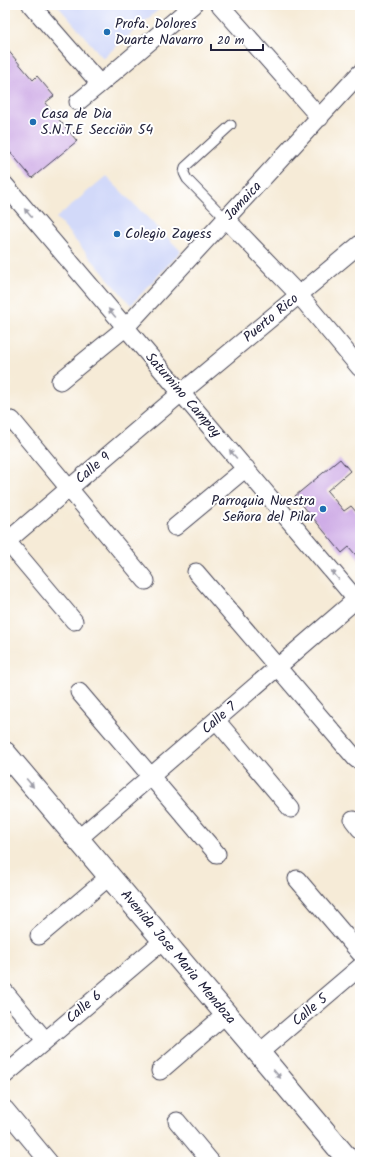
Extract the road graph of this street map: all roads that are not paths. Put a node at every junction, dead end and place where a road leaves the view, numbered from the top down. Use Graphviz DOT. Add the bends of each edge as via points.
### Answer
graph roads {
  1 [pos="31,5"];
  2 [pos="194,5"];
  3 [pos="220,5"];
  4 [pos="360,73"];
  5 [pos="100,84"];
  6 [pos="78,102"];
  7 [pos="320,118"];
  8 [pos="231,125"];
  9 [pos="6,187"];
  10 [pos="226,219"];
  11 [pos="360,244"];
  12 [pos="299,295"];
  13 [pos="125,328"];
  14 [pos="360,368"];
  15 [pos="60,380"];
  16 [pos="181,392"];
  17 [pos="12,420"];
  18 [pos="246,468"];
  19 [pos="69,488"];
  20 [pos="175,527"];
  21 [pos="6,541"];
  22 [pos="196,572"];
  23 [pos="146,581"];
  24 [pos="359,600"];
  25 [pos="74,621"];
  26 [pos="278,667"];
  27 [pos="79,692"];
  28 [pos="216,720"];
  29 [pos="5,753"];
  30 [pos="356,759"];
  31 [pos="151,776"];
  32 [pos="291,809"];
  33 [pos="78,839"];
  34 [pos="217,854"];
  35 [pos="110,876"];
  36 [pos="297,879"];
  37 [pos="39,936"];
  38 [pos="164,940"];
  39 [pos="360,953"];
  40 [pos="360,967"];
  41 [pos="5,992"];
  42 [pos="226,1014"];
  43 [pos="45,1040"];
  44 [pos="259,1053"];
  45 [pos="160,1071"];
  46 [pos="5,1075"];
  47 [pos="5,1109"];
  48 [pos="177,1121"];
  49 [pos="347,1161"];
  50 [pos="49,1162"];
  51 [pos="211,1162"];
  1 -- 5 [label="street"];
  2 -- 5 [label="street"];
  3 -- 7 [label="street"];
  4 -- 7 [label="street, Jamaica"];
  5 -- 6 [label="street"];
  7 -- 10 [label="street, Jamaica"];
  8 -- 10 [label="lane" via="185,167 184,173"];
  13 -- 9 [label="street, Saturnino Campoy, one-way"];
  10 -- 12 [label="street"];
  10 -- 13 [label="street, Jamaica"];
  11 -- 12 [label="street, Puerto Rico"];
  12 -- 14 [label="street"];
  12 -- 16 [label="street, Puerto Rico"];
  13 -- 15 [label="street, Jamaica"];
  13 -- 16 [label="street, Saturnino Campoy"];
  18 -- 16 [label="street, Saturnino Campoy, one-way"];
  16 -- 19 [label="street, Calle 9"];
  17 -- 19 [label="street"];
  18 -- 20 [label="street"];
  24 -- 18 [label="street, Saturnino Campoy, one-way"];
  19 -- 21 [label="street, Calle 9"];
  19 -- 23 [label="street"];
  21 -- 25 [label="street"];
  22 -- 26 [label="street"];
  24 -- 26 [label="street, Calle 7"];
  26 -- 28 [label="street, Calle 7"];
  26 -- 30 [label="street"];
  27 -- 31 [label="street"];
  28 -- 31 [label="street, Calle 7"];
  28 -- 32 [label="street"];
  29 -- 33 [label="street, Avenida Jose Maria Mendoza, one-way"];
  31 -- 33 [label="street, Calle 7"];
  31 -- 34 [label="street"];
  33 -- 35 [label="street, Avenida Jose Maria Mendoza"];
  35 -- 37 [label="street"];
  35 -- 38 [label="street, Avenida Jose Maria Mendoza"];
  36 -- 39 [label="street"];
  38 -- 42 [label="street, Avenida Jose Maria Mendoza"];
  38 -- 43 [label="street, Calle 6"];
  40 -- 44 [label="street, Calle 5"];
  41 -- 43 [label="street"];
  42 -- 44 [label="street, Avenida Jose Maria Mendoza"];
  42 -- 45 [label="street"];
  43 -- 46 [label="street, Calle 6"];
  44 -- 49 [label="street, Avenida Jose Maria Mendoza, one-way"];
  47 -- 50 [label="street"];
  48 -- 51 [label="street"];
}
